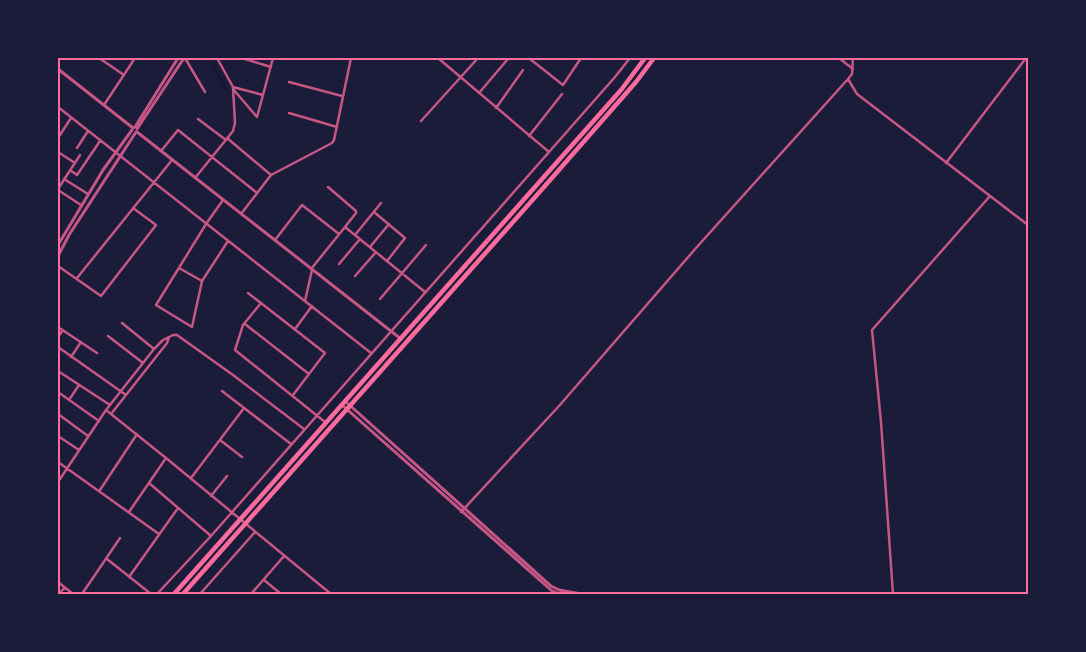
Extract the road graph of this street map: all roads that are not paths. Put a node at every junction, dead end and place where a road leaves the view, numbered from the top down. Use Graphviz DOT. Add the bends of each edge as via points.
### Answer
graph roads {
  1 [pos="99,58"];
  2 [pos="135,58"];
  3 [pos="178,58"];
  4 [pos="184,58"];
  5 [pos="217,58"];
  6 [pos="242,58"];
  7 [pos="273,58"];
  8 [pos="351,58"];
  9 [pos="438,58"];
  10 [pos="478,58"];
  11 [pos="531,58"];
  12 [pos="581,58"];
  13 [pos="630,58"];
  14 [pos="646,58"];
  15 [pos="654,58"];
  16 [pos="839,58"];
  17 [pos="853,58"];
  18 [pos="1026,58"];
  19 [pos="507,60"];
  20 [pos="271,67"];
  21 [pos="58,69"];
  22 [pos="853,69"];
  23 [pos="523,70"];
  24 [pos="124,75"];
  25 [pos="461,76"];
  26 [pos="848,79"];
  27 [pos="289,82"];
  28 [pos="232,87"];
  29 [pos="205,92"];
  30 [pos="479,93"];
  31 [pos="562,94"];
  32 [pos="263,95"];
  33 [pos="342,96"];
  34 [pos="104,105"];
  35 [pos="58,107"];
  36 [pos="496,108"];
  37 [pos="289,113"];
  38 [pos="71,118"];
  39 [pos="198,119"];
  40 [pos="421,121"];
  41 [pos="337,127"];
  42 [pos="135,129"];
  43 [pos="88,131"];
  44 [pos="529,136"];
  45 [pos="58,138"];
  46 [pos="226,139"];
  47 [pos="100,141"];
  48 [pos="77,148"];
  49 [pos="161,151"];
  50 [pos="58,152"];
  51 [pos="549,152"];
  52 [pos="115,153"];
  53 [pos="80,155"];
  54 [pos="120,157"];
  55 [pos="212,157"];
  56 [pos="172,160"];
  57 [pos="75,163"];
  58 [pos="946,163"];
  59 [pos="70,170"];
  60 [pos="271,175"];
  61 [pos="195,178"];
  62 [pos="64,179"];
  63 [pos="154,183"];
  64 [pos="328,187"];
  65 [pos="58,189"];
  66 [pos="257,193"];
  67 [pos="88,194"];
  68 [pos="990,196"];
  69 [pos="223,200"];
  70 [pos="381,203"];
  71 [pos="81,205"];
  72 [pos="133,208"];
  73 [pos="374,212"];
  74 [pos="241,214"];
  75 [pos="206,224"];
  76 [pos="389,224"];
  77 [pos="1028,225"];
  78 [pos="345,227"];
  79 [pos="339,234"];
  80 [pos="355,235"];
  81 [pos="360,239"];
  82 [pos="228,241"];
  83 [pos="275,241"];
  84 [pos="58,245"];
  85 [pos="426,245"];
  86 [pos="370,247"];
  87 [pos="376,252"];
  88 [pos="58,256"];
  89 [pos="387,261"];
  90 [pos="339,264"];
  91 [pos="58,266"];
  92 [pos="179,267"];
  93 [pos="311,269"];
  94 [pos="402,273"];
  95 [pos="355,276"];
  96 [pos="77,278"];
  97 [pos="202,281"];
  98 [pos="425,292"];
  99 [pos="248,293"];
  100 [pos="380,299"];
  101 [pos="305,301"];
  102 [pos="261,303"];
  103 [pos="312,306"];
  104 [pos="122,323"];
  105 [pos="245,324"];
  106 [pos="58,327"];
  107 [pos="295,329"];
  108 [pos="63,330"];
  109 [pos="390,330"];
  110 [pos="108,336"];
  111 [pos="169,336"];
  112 [pos="58,338"];
  113 [pos="401,338"];
  114 [pos="81,342"];
  115 [pos="59,348"];
  116 [pos="154,349"];
  117 [pos="58,353"];
  118 [pos="97,353"];
  119 [pos="371,353"];
  120 [pos="71,357"];
  121 [pos="143,362"];
  122 [pos="58,370"];
  123 [pos="309,374"];
  124 [pos="79,384"];
  125 [pos="222,391"];
  126 [pos="58,392"];
  127 [pos="120,392"];
  128 [pos="126,395"];
  129 [pos="293,395"];
  130 [pos="69,400"];
  131 [pos="344,403"];
  132 [pos="110,405"];
  133 [pos="348,407"];
  134 [pos="244,408"];
  135 [pos="106,410"];
  136 [pos="112,414"];
  137 [pos="317,414"];
  138 [pos="58,415"];
  139 [pos="99,421"];
  140 [pos="326,423"];
  141 [pos="304,429"];
  142 [pos="137,434"];
  143 [pos="58,436"];
  144 [pos="88,436"];
  145 [pos="220,440"];
  146 [pos="290,444"];
  147 [pos="78,450"];
  148 [pos="242,457"];
  149 [pos="166,458"];
  150 [pos="58,462"];
  151 [pos="67,468"];
  152 [pos="227,476"];
  153 [pos="191,478"];
  154 [pos="58,482"];
  155 [pos="149,483"];
  156 [pos="100,490"];
  157 [pos="211,496"];
  158 [pos="178,508"];
  159 [pos="464,509"];
  160 [pos="129,512"];
  161 [pos="231,512"];
  162 [pos="461,512"];
  163 [pos="240,520"];
  164 [pos="246,524"];
  165 [pos="255,532"];
  166 [pos="159,534"];
  167 [pos="211,536"];
  168 [pos="120,538"];
  169 [pos="284,556"];
  170 [pos="107,559"];
  171 [pos="129,577"];
  172 [pos="264,580"];
  173 [pos="58,582"];
  174 [pos="64,587"];
  175 [pos="59,594"];
  176 [pos="73,594"];
  177 [pos="82,594"];
  178 [pos="151,594"];
  179 [pos="157,594"];
  180 [pos="174,594"];
  181 [pos="183,594"];
  182 [pos="200,594"];
  183 [pos="251,594"];
  184 [pos="282,594"];
  185 [pos="328,594"];
  186 [pos="559,594"];
  187 [pos="581,594"];
  188 [pos="893,594"];
  1 -- 24 [label="street"];
  2 -- 24 [label="street"];
  3 -- 42 [label="street"];
  4 -- 29 [label="street"];
  4 -- 42 [label="street"];
  5 -- 28 [label="street"];
  6 -- 20 [label="street"];
  7 -- 20 [label="street"];
  8 -- 33 [label="street"];
  9 -- 25 [label="street"];
  10 -- 25 [label="street"];
  11 -- 12 [label="street" via="563,84"];
  13 -- 51 [label="street"];
  14 -- 113 [label="highway"];
  15 -- 133 [label="highway"];
  16 -- 22 [label="street"];
  17 -- 22 [label="street"];
  18 -- 58 [label="street"];
  19 -- 30 [label="street"];
  20 -- 32 [label="street"];
  21 -- 34 [label="street"];
  22 -- 26 [label="street"];
  23 -- 36 [label="street"];
  24 -- 34 [label="street"];
  25 -- 30 [label="street"];
  25 -- 40 [label="street"];
  26 -- 58 [label="street" via="857,94"];
  26 -- 159 [label="street"];
  27 -- 33 [label="street"];
  28 -- 32 [label="street"];
  28 -- 32 [label="street" via="256,117"];
  28 -- 46 [label="street" via="234,123"];
  30 -- 36 [label="street"];
  31 -- 44 [label="street"];
  33 -- 41 [label="street"];
  34 -- 42 [label="street"];
  35 -- 38 [label="street"];
  36 -- 44 [label="street"];
  37 -- 41 [label="street"];
  38 -- 43 [label="street"];
  38 -- 45 [label="street"];
  39 -- 46 [label="street"];
  41 -- 60 [label="street" via="332,143"];
  42 -- 49 [label="street"];
  42 -- 52 [label="street"];
  42 -- 54 [label="street"];
  43 -- 47 [label="street"];
  43 -- 48 [label="street"];
  44 -- 51 [label="street"];
  46 -- 55 [label="street"];
  46 -- 60 [label="street"];
  47 -- 52 [label="street"];
  47 -- 59 [label="street" via="77,175"];
  49 -- 55 [label="street" via="178,130"];
  49 -- 56 [label="street"];
  50 -- 57 [label="street"];
  51 -- 98 [label="street"];
  52 -- 54 [label="street"];
  52 -- 67 [label="street"];
  53 -- 57 [label="street"];
  54 -- 63 [label="street"];
  54 -- 88 [label="street"];
  55 -- 61 [label="street"];
  55 -- 66 [label="street"];
  56 -- 61 [label="street"];
  56 -- 63 [label="street"];
  57 -- 59 [label="street"];
  58 -- 68 [label="street"];
  59 -- 62 [label="street"];
  60 -- 66 [label="street"];
  61 -- 69 [label="street"];
  62 -- 65 [label="street"];
  62 -- 67 [label="street"];
  63 -- 72 [label="street"];
  63 -- 75 [label="street"];
  64 -- 78 [label="street" via="356,211"];
  65 -- 71 [label="street"];
  66 -- 74 [label="street"];
  67 -- 71 [label="street"];
  68 -- 77 [label="street"];
  68 -- 188 [label="street" via="872,330"];
  69 -- 74 [label="street"];
  69 -- 75 [label="street"];
  70 -- 73 [label="street"];
  71 -- 84 [label="street"];
  72 -- 96 [label="street"];
  72 -- 96 [label="street" via="156,226 101,296"];
  73 -- 76 [label="street"];
  73 -- 80 [label="street"];
  74 -- 83 [label="street"];
  75 -- 82 [label="street"];
  75 -- 92 [label="street"];
  76 -- 86 [label="street"];
  76 -- 89 [label="street" via="406,238"];
  78 -- 79 [label="street"];
  78 -- 80 [label="street"];
  79 -- 83 [label="street" via="302,205"];
  79 -- 93 [label="street"];
  80 -- 81 [label="street"];
  81 -- 86 [label="street"];
  81 -- 90 [label="street"];
  82 -- 97 [label="street"];
  82 -- 101 [label="street"];
  83 -- 93 [label="street"];
  85 -- 94 [label="street"];
  86 -- 87 [label="street"];
  87 -- 89 [label="street"];
  87 -- 95 [label="street"];
  89 -- 94 [label="street"];
  91 -- 96 [label="street"];
  92 -- 97 [label="street"];
  92 -- 97 [label="street" via="156,305 192,327"];
  93 -- 101 [label="street"];
  93 -- 109 [label="street"];
  94 -- 98 [label="street"];
  94 -- 100 [label="street"];
  98 -- 109 [label="street"];
  99 -- 102 [label="street"];
  101 -- 103 [label="street"];
  102 -- 105 [label="street"];
  102 -- 107 [label="street"];
  103 -- 107 [label="street"];
  103 -- 119 [label="street"];
  104 -- 116 [label="street"];
  105 -- 123 [label="street"];
  105 -- 129 [label="street" via="235,350"];
  106 -- 108 [label="street"];
  107 -- 123 [label="street" via="326,353"];
  108 -- 112 [label="street"];
  108 -- 114 [label="street"];
  109 -- 113 [label="street"];
  109 -- 119 [label="street"];
  110 -- 121 [label="street"];
  111 -- 116 [label="street"];
  111 -- 128 [label="street" via="167,343"];
  111 -- 141 [label="street" via="177,335"];
  113 -- 131 [label="highway"];
  114 -- 118 [label="street"];
  114 -- 120 [label="street"];
  115 -- 117 [label="street"];
  115 -- 120 [label="street"];
  116 -- 121 [label="street"];
  119 -- 137 [label="street"];
  120 -- 127 [label="street"];
  121 -- 127 [label="street"];
  122 -- 124 [label="street"];
  123 -- 129 [label="street"];
  124 -- 130 [label="street"];
  124 -- 132 [label="street"];
  125 -- 134 [label="street"];
  126 -- 130 [label="street"];
  127 -- 128 [label="street"];
  127 -- 132 [label="street"];
  128 -- 136 [label="street"];
  129 -- 137 [label="street"];
  130 -- 139 [label="street"];
  131 -- 133 [label="street"];
  131 -- 140 [label="highway"];
  132 -- 135 [label="street"];
  133 -- 159 [label="street"];
  133 -- 162 [label="street"];
  133 -- 164 [label="highway"];
  134 -- 145 [label="street"];
  134 -- 146 [label="street"];
  135 -- 136 [label="street"];
  135 -- 139 [label="street"];
  136 -- 142 [label="street"];
  137 -- 140 [label="street"];
  137 -- 141 [label="street"];
  138 -- 144 [label="street"];
  139 -- 144 [label="street"];
  140 -- 163 [label="highway"];
  141 -- 146 [label="street"];
  142 -- 149 [label="street"];
  142 -- 156 [label="street"];
  143 -- 147 [label="street"];
  144 -- 147 [label="street"];
  145 -- 148 [label="street"];
  145 -- 153 [label="street"];
  146 -- 161 [label="street"];
  147 -- 151 [label="street"];
  149 -- 153 [label="street"];
  149 -- 155 [label="street"];
  150 -- 151 [label="street"];
  151 -- 154 [label="street"];
  151 -- 156 [label="street"];
  152 -- 157 [label="street"];
  153 -- 157 [label="street"];
  155 -- 158 [label="street"];
  155 -- 160 [label="street"];
  156 -- 160 [label="street"];
  157 -- 161 [label="street"];
  158 -- 166 [label="street"];
  158 -- 167 [label="street"];
  159 -- 162 [label="street"];
  159 -- 187 [label="street" via="551,586"];
  160 -- 166 [label="street"];
  161 -- 163 [label="street"];
  161 -- 167 [label="street"];
  162 -- 186 [label="street" via="552,592"];
  163 -- 164 [label="street"];
  163 -- 180 [label="highway"];
  164 -- 165 [label="street"];
  164 -- 181 [label="highway"];
  165 -- 169 [label="street"];
  165 -- 182 [label="street"];
  166 -- 171 [label="street"];
  167 -- 179 [label="street"];
  168 -- 170 [label="street"];
  169 -- 172 [label="street"];
  169 -- 185 [label="street"];
  170 -- 171 [label="street"];
  170 -- 177 [label="street"];
  171 -- 178 [label="street"];
  172 -- 183 [label="street"];
  172 -- 184 [label="street"];
  173 -- 174 [label="street"];
  174 -- 175 [label="street"];
  174 -- 176 [label="street"];
}
